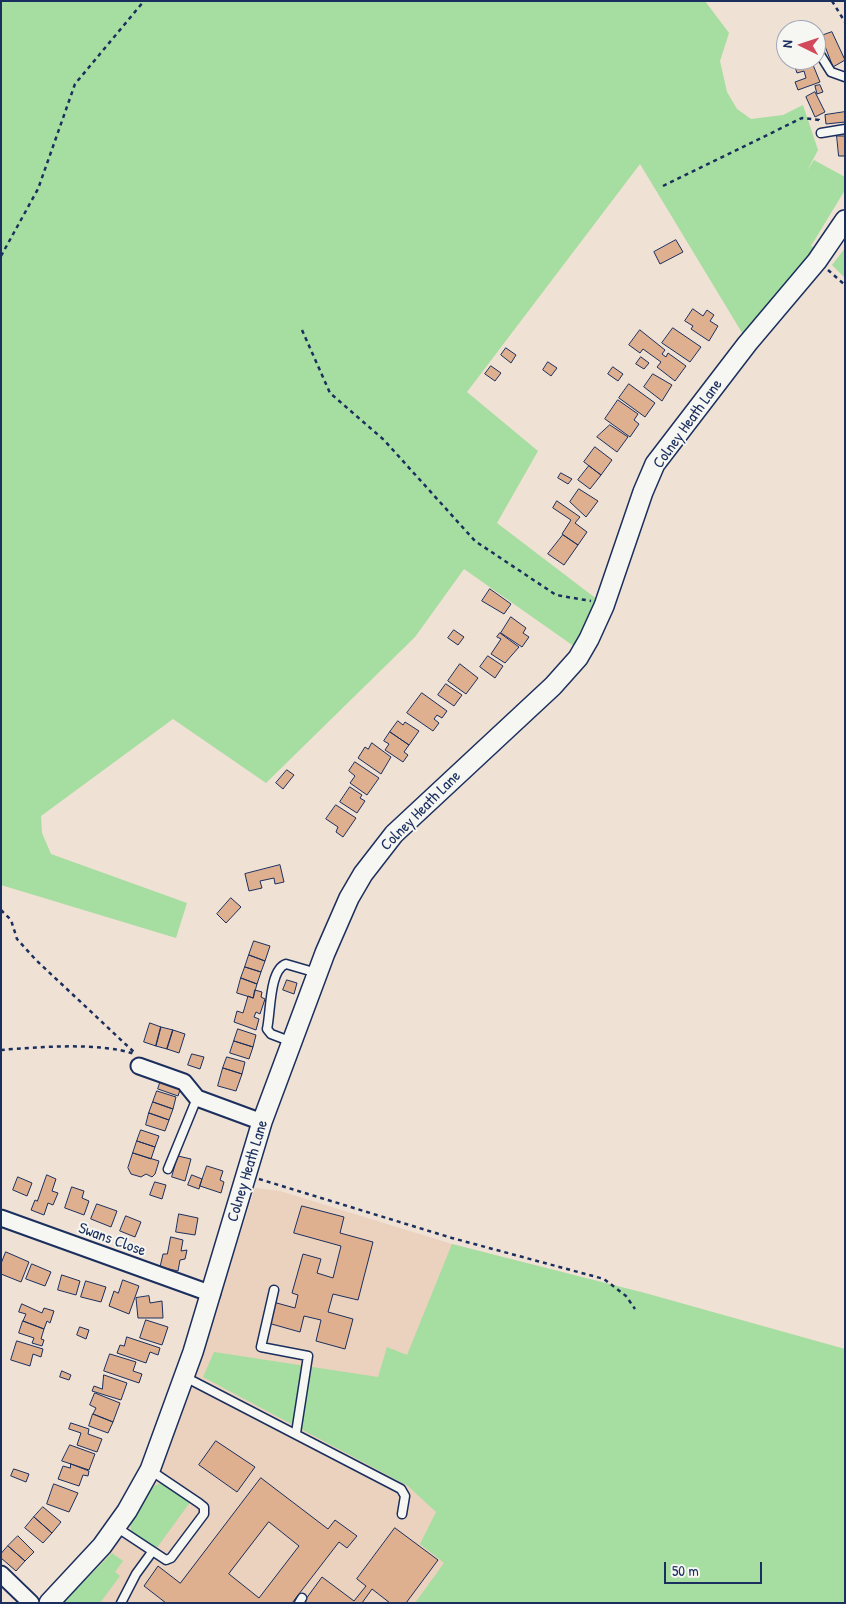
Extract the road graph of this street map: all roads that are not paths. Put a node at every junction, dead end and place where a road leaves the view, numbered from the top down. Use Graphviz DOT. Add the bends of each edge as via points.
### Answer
graph roads {
  1 [pos="826,64"];
  2 [pos="845,77"];
  3 [pos="845,129"];
  4 [pos="821,133"];
  5 [pos="845,220"];
  6 [pos="317,973"];
  7 [pos="292,1042"];
  8 [pos="138,1061"];
  9 [pos="197,1098"];
  10 [pos="262,1122"];
  11 [pos="168,1169"];
  12 [pos="1,1218"];
  13 [pos="274,1290"];
  14 [pos="212,1294"];
  15 [pos="185,1377"];
  16 [pos="296,1433"];
  17 [pos="150,1470"];
  18 [pos="402,1514"];
  19 [pos="116,1527"];
  20 [pos="152,1552"];
  21 [pos="1,1574"];
  22 [pos="31,1603"];
  23 [pos="49,1603"];
  24 [pos="122,1603"];
  1 -- 2 [label="lane" via="831,72"];
  3 -- 4 [label="lane"];
  5 -- 6 [label="street, Colney Heath Lane" via="817,261 747,344 655,464 604,606 590,639 566,674 412,815 377,855 349,898"];
  6 -- 7 [label="street, Colney Heath Lane"];
  6 -- 7 [label="lane" via="286,964 278,972 270,994 271,1013 267,1029 271,1034"];
  7 -- 10 [label="street, Colney Heath Lane"];
  8 -- 9 [label="street" via="184,1082"];
  9 -- 10 [label="street"];
  9 -- 11 [label="lane"];
  10 -- 14 [label="street, Colney Heath Lane"];
  12 -- 14 [label="street, Swans Close"];
  13 -- 16 [label="lane" via="261,1346 308,1356"];
  14 -- 15 [label="street, Colney Heath Lane"];
  15 -- 16 [label="lane"];
  15 -- 17 [label="street, Colney Heath Lane"];
  16 -- 18 [label="lane" via="401,1489 405,1496"];
  17 -- 19 [label="street, Colney Heath Lane"];
  17 -- 20 [label="lane" via="204,1507 204,1514 171,1558 166,1560"];
  19 -- 20 [label="lane"];
  19 -- 23 [label="street, Colney Heath Lane"];
  20 -- 24 [label="lane" via="136,1574"];
  21 -- 22 [label="street"];
}
